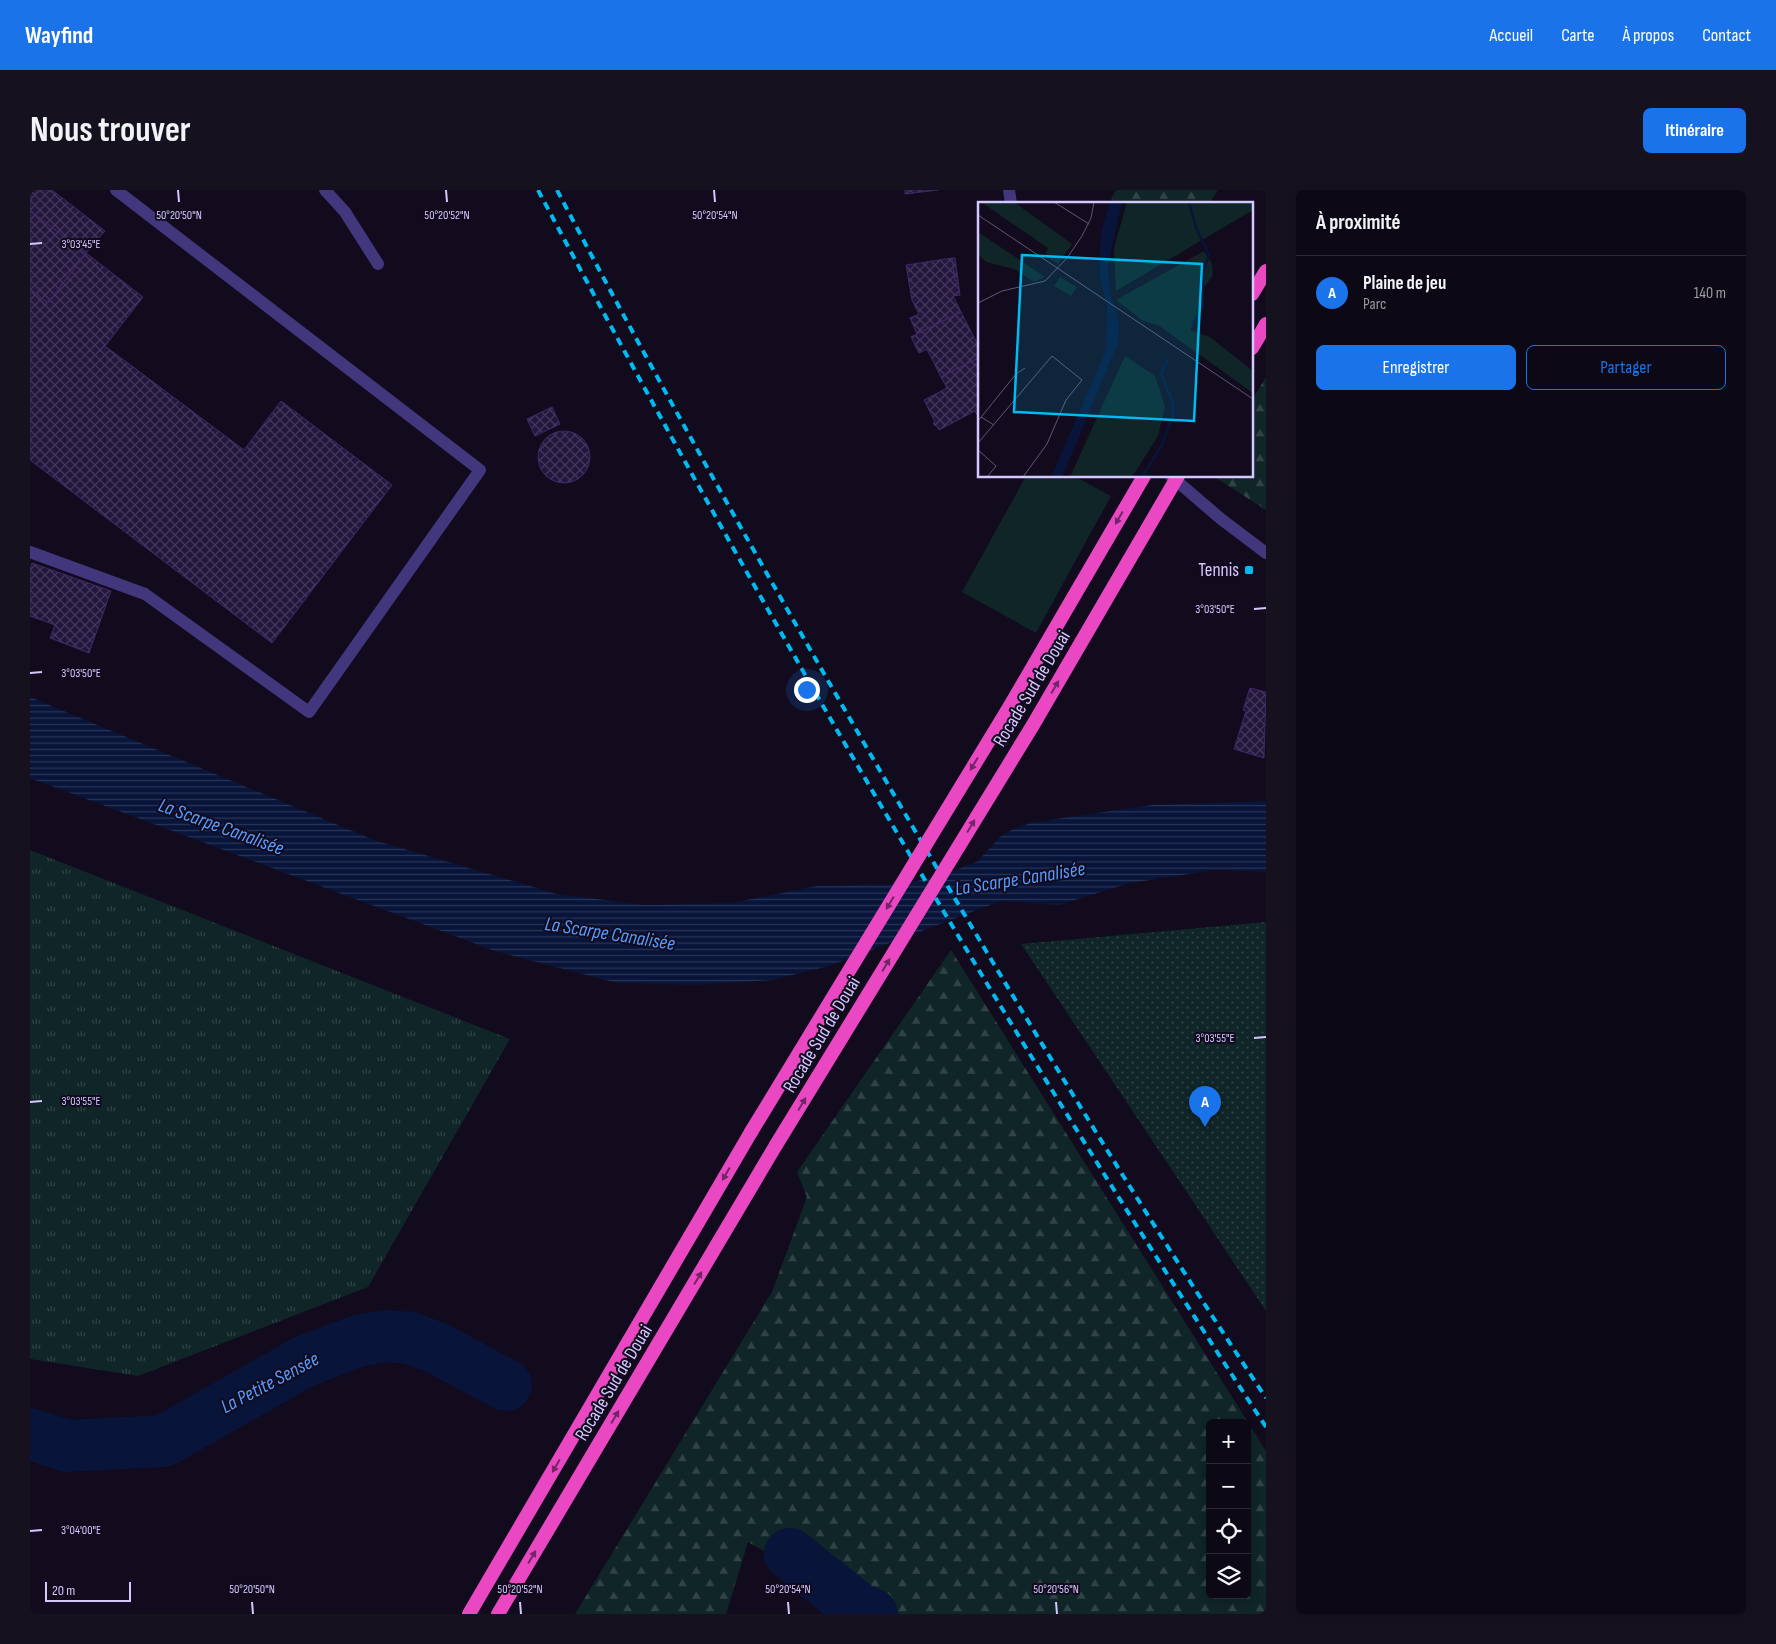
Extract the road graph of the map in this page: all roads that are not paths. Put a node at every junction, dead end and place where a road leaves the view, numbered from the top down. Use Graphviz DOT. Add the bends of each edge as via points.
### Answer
graph roads {
  1 [pos="116,190"];
  2 [pos="325,190"];
  3 [pos="378,264"];
  4 [pos="1266,271"];
  5 [pos="1254,291"];
  6 [pos="1266,324"];
  7 [pos="1254,345"];
  8 [pos="1143,478"];
  9 [pos="1173,478"];
  10 [pos="1177,478"];
  11 [pos="30,552"];
  12 [pos="1266,553"];
  13 [pos="469,1614"];
  14 [pos="498,1614"];
  1 -- 11 [label="street" via="480,470 309,712 145,594"];
  2 -- 3 [label="street" via="345,212"];
  4 -- 5 [label="highway"];
  6 -- 7 [label="highway"];
  8 -- 13 [label="highway, Rocade Sud de Douai, one-way, bridge" via="1010,706 751,1132"];
  9 -- 12 [label="street"];
  14 -- 10 [label="highway, Rocade Sud de Douai, one-way, bridge" via="776,1146 1033,725"];
}
